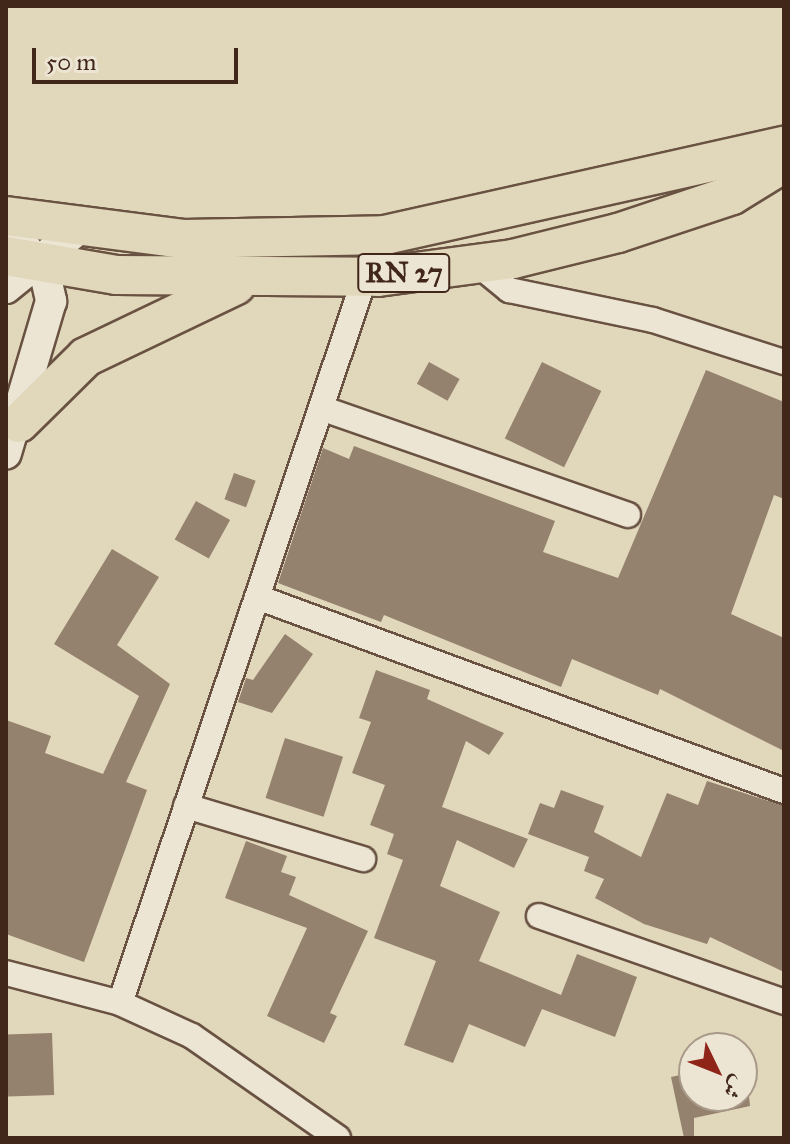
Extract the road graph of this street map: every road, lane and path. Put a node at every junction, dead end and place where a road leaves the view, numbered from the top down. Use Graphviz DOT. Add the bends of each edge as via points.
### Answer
graph roads {
  1 [pos="784,146"];
  2 [pos="784,163"];
  3 [pos="6,218"];
  4 [pos="80,228"];
  5 [pos="21,258"];
  6 [pos="476,263"];
  7 [pos="365,277"];
  8 [pos="249,280"];
  9 [pos="6,288"];
  10 [pos="784,362"];
  11 [pos="321,408"];
  12 [pos="12,438"];
  13 [pos="628,515"];
  14 [pos="257,597"];
  15 [pos="784,791"];
  16 [pos="186,806"];
  17 [pos="363,859"];
  18 [pos="539,916"];
  19 [pos="6,973"];
  20 [pos="784,1002"];
  21 [pos="120,1003"];
  22 [pos="338,1138"];
  1 -- 4 [label="main road, RN 27" via="385,235 183,239"];
  2 -- 6 [label="main road, RN 27" via="732,195 680,214"];
  3 -- 4 [label="main road, RN 27"];
  3 -- 5 [label="street"];
  4 -- 5 [label="street"];
  5 -- 8 [label="main road, RN 27" via="116,275"];
  5 -- 9 [label="street"];
  5 -- 12 [label="street" via="51,301"];
  6 -- 7 [label="main road, RN 27"];
  6 -- 10 [label="street" via="509,290 653,320"];
  7 -- 8 [label="main road, RN 27"];
  7 -- 11 [label="street"];
  8 -- 12 [label="main road" via="86,357"];
  11 -- 13 [label="street"];
  11 -- 14 [label="street"];
  14 -- 15 [label="street"];
  14 -- 16 [label="street"];
  16 -- 17 [label="street"];
  16 -- 21 [label="street"];
  18 -- 20 [label="street"];
  19 -- 21 [label="street"];
  21 -- 22 [label="street" via="230,1058"];
}
